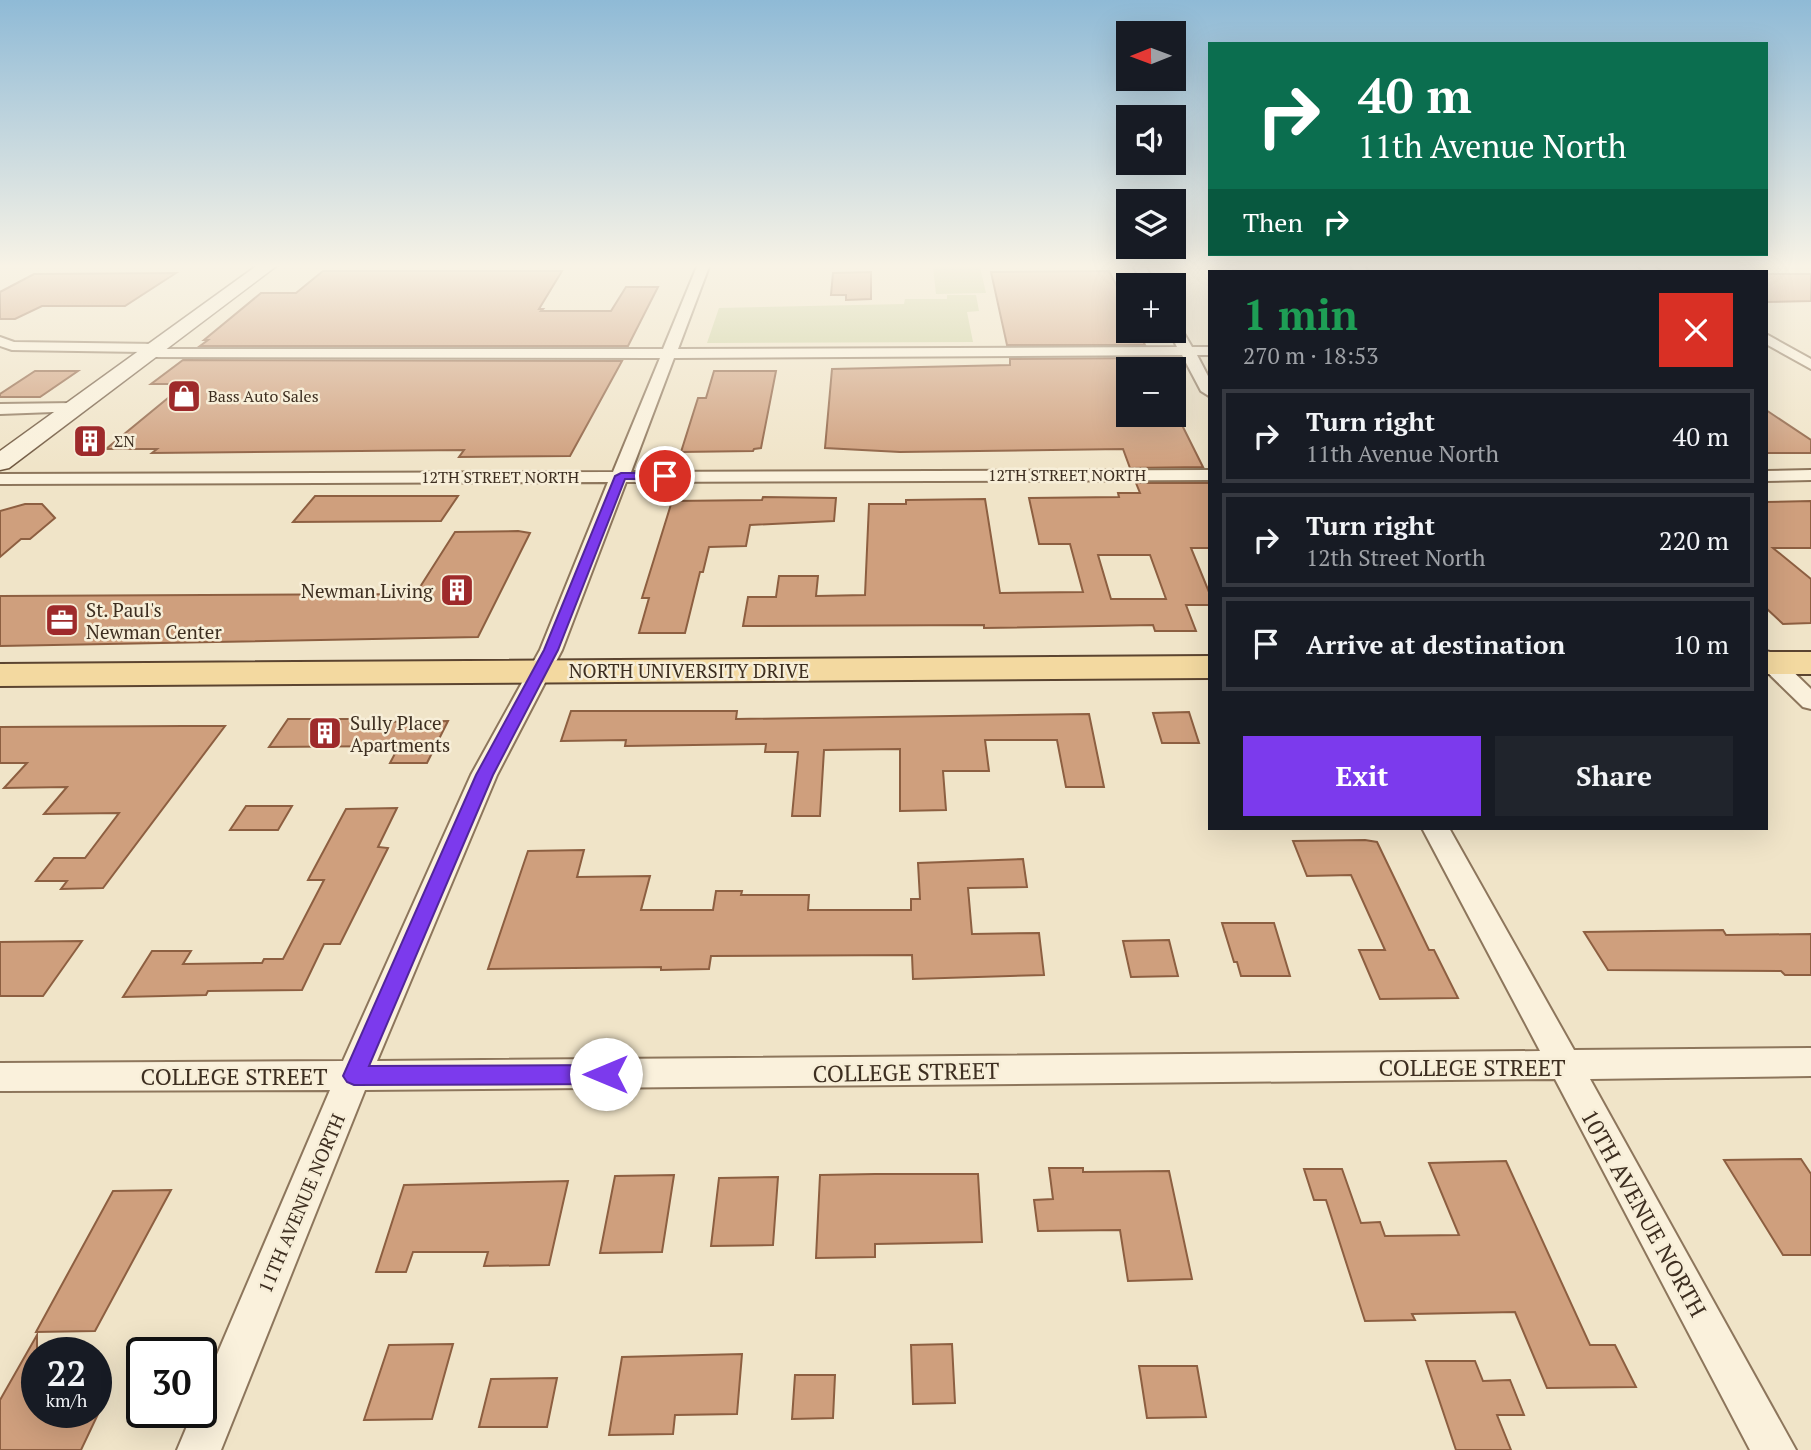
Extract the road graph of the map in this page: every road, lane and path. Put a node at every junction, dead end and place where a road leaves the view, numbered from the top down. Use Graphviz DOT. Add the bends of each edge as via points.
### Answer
graph roads {
  1 [pos="178,332"];
  2 [pos="677,332"];
  3 [pos="1768,339"];
  4 [pos="0,341"];
  5 [pos="1182,343"];
  6 [pos="1768,348"];
  7 [pos="153,350"];
  8 [pos="1187,351"];
  9 [pos="1208,351"];
  10 [pos="1788,352"];
  11 [pos="668,353"];
  12 [pos="1811,355"];
  13 [pos="1811,365"];
  14 [pos="1208,389"];
  15 [pos="74,408"];
  16 [pos="0,409"];
  17 [pos="0,463"];
  18 [pos="1208,475"];
  19 [pos="1811,475"];
  20 [pos="621,476"];
  21 [pos="1768,476"];
  22 [pos="0,479"];
  23 [pos="1768,661"];
  24 [pos="1768,662"];
  25 [pos="1811,663"];
  26 [pos="1208,667"];
  27 [pos="540,671"];
  28 [pos="0,675"];
  29 [pos="1811,702"];
  30 [pos="1437,830"];
  31 [pos="1811,1062"];
  32 [pos="1564,1066"];
  33 [pos="354,1076"];
  34 [pos="0,1077"];
  35 [pos="199,1450"];
  36 [pos="1774,1450"];
  1 -- 7 [label="main road"];
  2 -- 11 [label="street, 11TH AVENUE NORTH"];
  3 -- 10 [label="street"];
  4 -- 7 [label="street" via="12,346"];
  5 -- 8 [label="street"];
  6 -- 10 [label="street"];
  7 -- 11 [label="street"];
  7 -- 15 [label="main road"];
  8 -- 9 [label="street"];
  8 -- 11 [label="street"];
  8 -- 14 [label="street"];
  10 -- 12 [label="street"];
  10 -- 13 [label="street"];
  11 -- 20 [label="street, 11TH AVENUE NORTH"];
  15 -- 16 [label="street"];
  15 -- 17 [label="main road"];
  18 -- 20 [label="street, 12TH STREET NORTH"];
  19 -- 21 [label="street"];
  20 -- 22 [label="street, 12TH STREET NORTH"];
  20 -- 27 [label="street, 11TH AVENUE NORTH"];
  23 -- 25 [label="main road"];
  24 -- 29 [label="street"];
  26 -- 27 [label="main road, NORTH UNIVERSITY DRIVE"];
  27 -- 28 [label="main road, NORTH UNIVERSITY DRIVE"];
  27 -- 33 [label="street, 11TH AVENUE NORTH" via="484,775"];
  30 -- 32 [label="street, 10TH AVENUE NORTH"];
  31 -- 32 [label="street, COLLEGE STREET"];
  32 -- 33 [label="street, COLLEGE STREET"];
  32 -- 36 [label="street, 10TH AVENUE NORTH"];
  33 -- 34 [label="street, COLLEGE STREET"];
  33 -- 35 [label="street, 11TH AVENUE NORTH"];
}
